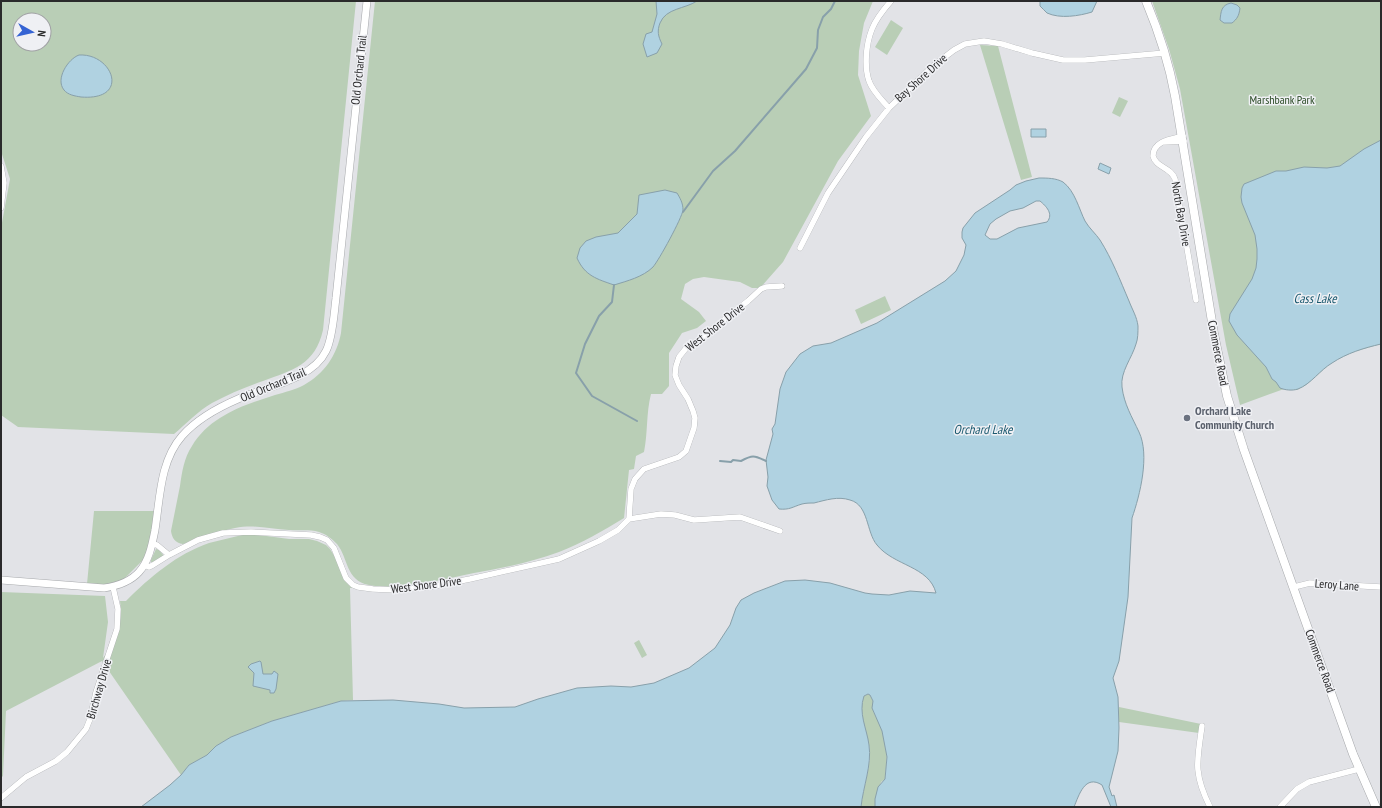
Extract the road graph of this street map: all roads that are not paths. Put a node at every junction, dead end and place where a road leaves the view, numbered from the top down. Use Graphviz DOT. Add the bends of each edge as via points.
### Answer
graph roads {
  1 [pos="367,1"];
  2 [pos="891,1"];
  3 [pos="1146,1"];
  4 [pos="1165,53"];
  5 [pos="889,108"];
  6 [pos="1183,139"];
  7 [pos="1,166"];
  8 [pos="1,208"];
  9 [pos="800,248"];
  10 [pos="782,286"];
  11 [pos="1196,300"];
  12 [pos="629,519"];
  13 [pos="780,531"];
  14 [pos="152,544"];
  15 [pos="169,554"];
  16 [pos="144,565"];
  17 [pos="1,580"];
  18 [pos="113,587"];
  19 [pos="1294,587"];
  20 [pos="1381,588"];
  21 [pos="1202,726"];
  22 [pos="1359,769"];
  23 [pos="1,798"];
  24 [pos="1210,807"];
  25 [pos="1280,807"];
  26 [pos="1376,807"];
  1 -- 14 [label="street, Old Orchard Trail" via="335,304 326,352 318,363 304,374 237,399 199,420 182,436 165,469"];
  2 -- 5 [label="street" via="872,28 867,55 869,81"];
  3 -- 4 [label="main road, Commerce Road"];
  4 -- 5 [label="street, Bay Shore Drive" via="1063,60 992,42 965,44 943,57"];
  4 -- 6 [label="main road, Commerce Road"];
  5 -- 9 [label="street, Bay Shore Drive" via="828,193"];
  6 -- 11 [label="street, North Bay Drive" via="1173,143 1162,142 1154,149 1153,157 1156,163 1172,172 1176,181"];
  6 -- 19 [label="main road, Commerce Road" via="1222,376 1242,444"];
  7 -- 8 [label="street" via="4,183"];
  10 -- 12 [label="street, West Shore Drive" via="762,289 687,347 679,357 675,375 693,411 694,428 686,451 679,457 644,469 635,479 631,489"];
  12 -- 13 [label="street" via="661,514 694,520 740,517"];
  12 -- 15 [label="street, West Shore Drive" via="618,530 599,541 559,558 470,579 399,590 353,585 346,578 334,548 326,540 311,535 224,533 198,540"];
  14 -- 15 [label="street"];
  14 -- 16 [label="street, Old Orchard Trail"];
  15 -- 16 [label="street, West Shore Drive" via="153,565"];
  16 -- 18 [label="street, Old Orchard Trail" via="133,577"];
  17 -- 18 [label="street, Old Orchard Trail" via="94,588"];
  18 -- 23 [label="street, Birchway Drive" via="118,609 117,629 86,729 56,761 26,777"];
  19 -- 20 [label="street, Leroy Lane" via="1310,582"];
  19 -- 22 [label="main road, Commerce Road"];
  21 -- 24 [label="street" via="1197,768"];
  22 -- 25 [label="street" via="1309,782 1297,789"];
  22 -- 26 [label="main road, Commerce Road"];
}
